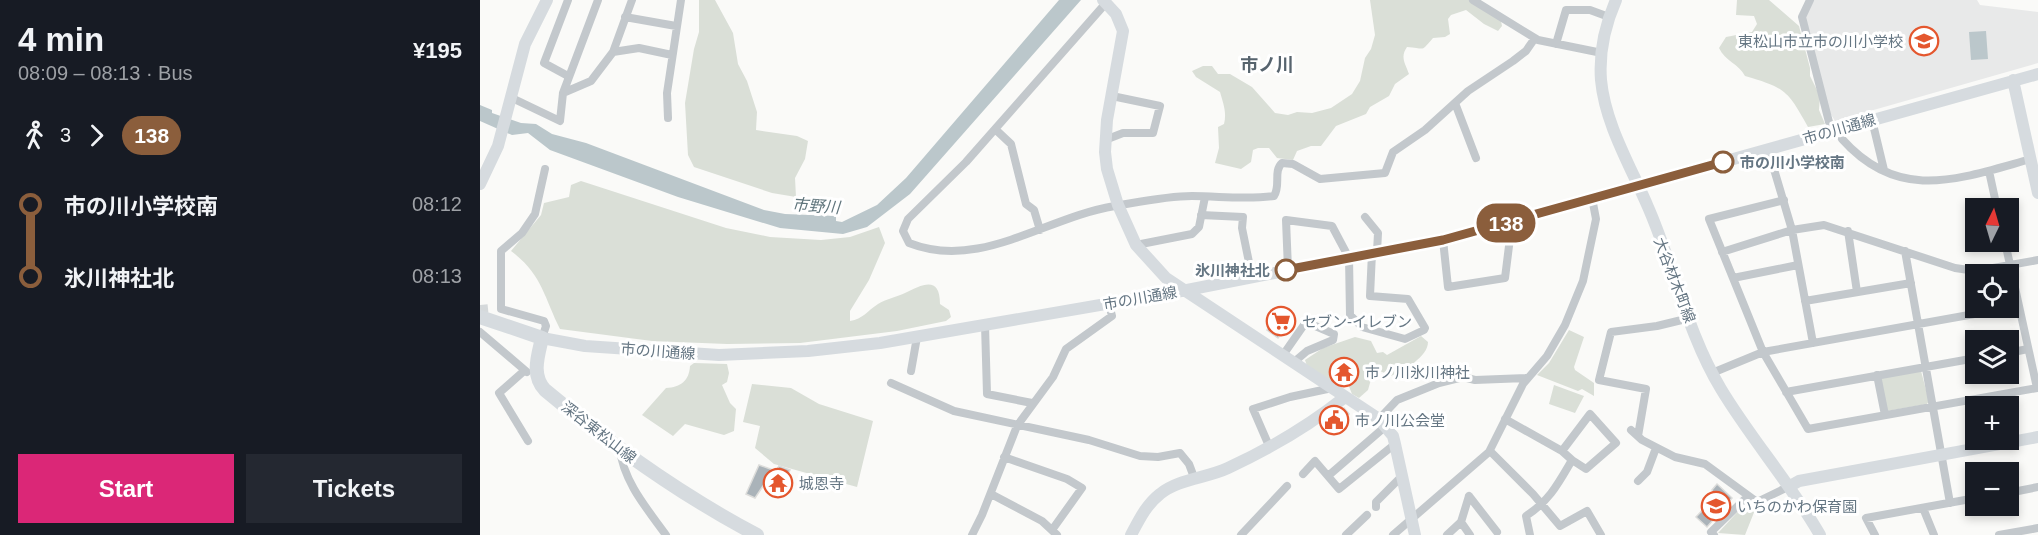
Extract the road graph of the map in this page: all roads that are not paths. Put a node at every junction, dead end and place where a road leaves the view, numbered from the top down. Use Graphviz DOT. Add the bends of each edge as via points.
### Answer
graph roads {
  1 [pos="547,0"];
  2 [pos="568,0"];
  3 [pos="597,0"];
  4 [pos="632,0"];
  5 [pos="681,0"];
  6 [pos="1473,0"];
  7 [pos="1616,0"];
  8 [pos="1810,0"];
  9 [pos="1105,1"];
  10 [pos="625,17"];
  11 [pos="1609,17"];
  12 [pos="676,26"];
  13 [pos="1535,38"];
  14 [pos="1556,44"];
  15 [pos="613,52"];
  16 [pos="1602,53"];
  17 [pos="672,55"];
  18 [pos="2038,74"];
  19 [pos="568,76"];
  20 [pos="2013,80"];
  21 [pos="563,93"];
  22 [pos="1112,96"];
  23 [pos="511,102"];
  24 [pos="1455,103"];
  25 [pos="668,118"];
  26 [pos="1872,120"];
  27 [pos="1829,122"];
  28 [pos="995,129"];
  29 [pos="1842,139"];
  30 [pos="1105,140"];
  31 [pos="1768,149"];
  32 [pos="1476,158"];
  33 [pos="2031,159"];
  34 [pos="545,169"];
  35 [pos="1884,170"];
  36 [pos="1989,171"];
  37 [pos="480,184"];
  38 [pos="1637,186"];
  39 [pos="2038,193"];
  40 [pos="1205,197"];
  41 [pos="1592,198"];
  42 [pos="1996,198"];
  43 [pos="1784,200"];
  44 [pos="1118,205"];
  45 [pos="1201,215"];
  46 [pos="1365,218"];
  47 [pos="1512,222"];
  48 [pos="1040,230"];
  49 [pos="1792,230"];
  50 [pos="1848,231"];
  51 [pos="1443,240"];
  52 [pos="1136,245"];
  53 [pos="1905,251"];
  54 [pos="1722,252"];
  55 [pos="1375,253"];
  56 [pos="1349,258"];
  57 [pos="2038,260"];
  58 [pos="2019,264"];
  59 [pos="1798,266"];
  60 [pos="1288,269"];
  61 [pos="1965,269"];
  62 [pos="1252,277"];
  63 [pos="1733,278"];
  64 [pos="1911,283"];
  65 [pos="1187,290"];
  66 [pos="1857,292"];
  67 [pos="1805,301"];
  68 [pos="1109,304"];
  69 [pos="2019,306"];
  70 [pos="501,309"];
  71 [pos="485,312"];
  72 [pos="1965,316"];
  73 [pos="1690,318"];
  74 [pos="1918,324"];
  75 [pos="985,325"];
  76 [pos="480,332"];
  77 [pos="917,337"];
  78 [pos="542,338"];
  79 [pos="1813,343"];
  80 [pos="2028,349"];
  81 [pos="2019,351"];
  82 [pos="1763,352"];
  83 [pos="1288,359"];
  84 [pos="1965,360"];
  85 [pos="1926,366"];
  86 [pos="911,370"];
  87 [pos="530,372"];
  88 [pos="1712,373"];
  89 [pos="1877,375"];
  90 [pos="1527,378"];
  91 [pos="891,383"];
  92 [pos="1332,388"];
  93 [pos="2038,388"];
  94 [pos="1786,392"];
  95 [pos="1345,397"];
  96 [pos="1032,403"];
  97 [pos="1933,406"];
  98 [pos="1885,415"];
  99 [pos="1505,418"];
  100 [pos="1383,423"];
  101 [pos="1017,426"];
  102 [pos="2038,437"];
  103 [pos="528,441"];
  104 [pos="1395,444"];
  105 [pos="1269,446"];
  106 [pos="1656,448"];
  107 [pos="620,449"];
  108 [pos="1490,451"];
  109 [pos="1562,451"];
  110 [pos="1942,454"];
  111 [pos="1004,457"];
  112 [pos="1572,460"];
  113 [pos="1303,474"];
  114 [pos="1328,476"];
  115 [pos="1402,476"];
  116 [pos="1195,480"];
  117 [pos="1638,481"];
  118 [pos="1287,486"];
  119 [pos="1790,486"];
  120 [pos="2038,487"];
  121 [pos="2019,490"];
  122 [pos="991,494"];
  123 [pos="1748,496"];
  124 [pos="1965,500"];
  125 [pos="1950,503"];
  126 [pos="1542,505"];
  127 [pos="1376,507"];
  128 [pos="1923,508"];
  129 [pos="1367,515"];
  130 [pos="1411,517"];
  131 [pos="1461,522"];
  132 [pos="1355,527"];
  133 [pos="2038,528"];
  134 [pos="1497,532"];
  135 [pos="1055,533"];
  136 [pos="1711,534"];
  137 [pos="666,535"];
  138 [pos="757,535"];
  139 [pos="972,535"];
  140 [pos="1131,535"];
  141 [pos="1240,535"];
  142 [pos="1346,535"];
  143 [pos="1362,535"];
  144 [pos="1393,535"];
  145 [pos="1415,535"];
  146 [pos="1447,535"];
  147 [pos="1470,535"];
  148 [pos="1530,535"];
  149 [pos="1601,535"];
  150 [pos="1820,535"];
  151 [pos="1875,535"];
  152 [pos="1934,535"];
  153 [pos="2000,535"];
  1 -- 23 [label="street" via="525,44"];
  2 -- 19 [label="street" via="544,63"];
  3 -- 19 [label="street"];
  4 -- 10 [label="street"];
  5 -- 12 [label="street"];
  6 -- 13 [label="street"];
  7 -- 11 [label="street, 大谷材木町線"];
  8 -- 27 [label="street" via="1802,17"];
  9 -- 22 [label="street" via="1123,31"];
  9 -- 28 [label="street"];
  10 -- 12 [label="street"];
  10 -- 15 [label="street"];
  11 -- 14 [label="street" via="1590,10 1566,10"];
  11 -- 16 [label="street, 大谷材木町線"];
  12 -- 17 [label="street"];
  13 -- 14 [label="street"];
  13 -- 24 [label="street" via="1526,51"];
  14 -- 16 [label="street"];
  15 -- 17 [label="street" via="639,48"];
  15 -- 21 [label="street" via="591,81"];
  16 -- 38 [label="street, 大谷材木町線" via="1601,82 1606,104"];
  17 -- 25 [label="street"];
  18 -- 20 [label="street, 市の川通線"];
  19 -- 21 [label="street"];
  20 -- 26 [label="street, 市の川通線"];
  20 -- 33 [label="street"];
  21 -- 23 [label="street" via="560,121"];
  22 -- 30 [label="street"];
  22 -- 30 [label="street" via="1160,106 1153,133 1123,133"];
  23 -- 37 [label="street"];
  24 -- 32 [label="street"];
  24 -- 40 [label="street" via="1393,152 1385,173 1320,180 1293,164 1282,163 1274,196"];
  26 -- 31 [label="street, 市の川通線"];
  26 -- 35 [label="street"];
  28 -- 48 [label="street" via="1011,144 1026,204 1034,210"];
  28 -- 48 [label="street" via="908,219 904,237 916,246 963,251"];
  29 -- 35 [label="street" via="1873,168"];
  30 -- 44 [label="street" via="1107,169"];
  31 -- 38 [label="street, 市の川通線"];
  31 -- 43 [label="street"];
  33 -- 36 [label="street"];
  33 -- 39 [label="street"];
  34 -- 70 [label="street" via="535,214 501,251"];
  35 -- 36 [label="street" via="1892,176 1919,182"];
  36 -- 42 [label="street"];
  38 -- 41 [label="street, 市の川通線"];
  38 -- 73 [label="street, 大谷材木町線"];
  40 -- 44 [label="street"];
  40 -- 45 [label="street"];
  41 -- 47 [label="street, 市の川通線"];
  41 -- 90 [label="street" via="1596,219 1583,281 1565,325 1547,356"];
  43 -- 49 [label="street"];
  43 -- 54 [label="street" via="1709,219"];
  44 -- 48 [label="street" via="1085,212"];
  44 -- 52 [label="street"];
  45 -- 52 [label="street" via="1192,234"];
  45 -- 62 [label="street" via="1243,217"];
  46 -- 55 [label="street" via="1378,233"];
  47 -- 51 [label="street, 市の川通線"];
  47 -- 51 [label="street" via="1505,278 1448,287"];
  49 -- 50 [label="street" via="1824,225"];
  49 -- 54 [label="street"];
  49 -- 59 [label="street"];
  50 -- 53 [label="street"];
  50 -- 66 [label="street"];
  51 -- 55 [label="street, 市の川通線"];
  52 -- 65 [label="street" via="1166,278"];
  53 -- 61 [label="street"];
  53 -- 64 [label="street"];
  54 -- 63 [label="street"];
  55 -- 56 [label="street, 市の川通線"];
  55 -- 56 [label="street" via="1370,296 1408,299 1425,328 1406,339 1362,327 1350,315"];
  56 -- 60 [label="street, 市の川通線"];
  56 -- 60 [label="street" via="1332,226 1286,220"];
  57 -- 58 [label="street"];
  59 -- 63 [label="street"];
  59 -- 67 [label="street"];
  60 -- 62 [label="street, 市の川通線"];
  62 -- 65 [label="street, 市の川通線"];
  63 -- 82 [label="street"];
  64 -- 66 [label="street"];
  64 -- 74 [label="street"];
  65 -- 68 [label="street, 市の川通線"];
  65 -- 83 [label="street"];
  66 -- 67 [label="street"];
  67 -- 79 [label="street"];
  68 -- 75 [label="street, 市の川通線"];
  68 -- 96 [label="street" via="1112,316 1066,349 1053,377"];
  69 -- 80 [label="street"];
  70 -- 71 [label="street"];
  70 -- 78 [label="street" via="544,321"];
  71 -- 78 [label="main road"];
  72 -- 74 [label="street"];
  73 -- 88 [label="street, 大谷材木町線"];
  73 -- 106 [label="street" via="1611,332 1599,380 1646,389 1635,433"];
  74 -- 79 [label="street"];
  74 -- 85 [label="street"];
  75 -- 77 [label="street, 市の川通線"];
  75 -- 96 [label="street" via="987,394"];
  76 -- 87 [label="street"];
  77 -- 78 [label="street, 市の川通線" via="808,351 719,355 608,348"];
  77 -- 86 [label="street"];
  78 -- 87 [label="main road"];
  79 -- 82 [label="street"];
  80 -- 81 [label="street"];
  80 -- 93 [label="street"];
  82 -- 88 [label="street"];
  82 -- 94 [label="street"];
  83 -- 83 [label="street" via="1333,340 1334,334 1306,322"];
  83 -- 92 [label="street"];
  84 -- 85 [label="street"];
  85 -- 89 [label="street"];
  85 -- 97 [label="street"];
  87 -- 103 [label="street" via="499,393"];
  87 -- 107 [label="main road, 深谷東松山線" via="545,390"];
  88 -- 119 [label="street, 大谷材木町線"];
  89 -- 94 [label="street"];
  89 -- 98 [label="street"];
  90 -- 99 [label="street"];
  90 -- 100 [label="street" via="1463,377 1438,383 1397,400"];
  91 -- 101 [label="street" via="954,411"];
  92 -- 95 [label="street"];
  92 -- 105 [label="street" via="1253,409"];
  93 -- 97 [label="street"];
  94 -- 98 [label="street" via="1808,429"];
  95 -- 100 [label="street"];
  95 -- 105 [label="street"];
  96 -- 101 [label="street"];
  97 -- 98 [label="street"];
  97 -- 110 [label="street"];
  99 -- 108 [label="street"];
  99 -- 109 [label="street"];
  100 -- 104 [label="street"];
  100 -- 114 [label="street"];
  101 -- 111 [label="street"];
  101 -- 116 [label="street" via="1089,440 1148,458 1180,453"];
  102 -- 110 [label="street"];
  104 -- 114 [label="street" via="1340,489"];
  104 -- 115 [label="street"];
  105 -- 116 [label="street"];
  106 -- 117 [label="street" via="1647,472"];
  106 -- 123 [label="street" via="1705,464"];
  107 -- 137 [label="street" via="638,494"];
  107 -- 138 [label="main road, 深谷東松山線" via="708,508"];
  108 -- 126 [label="street"];
  108 -- 130 [label="street"];
  109 -- 112 [label="street"];
  109 -- 112 [label="street" via="1590,414 1616,443 1586,469"];
  110 -- 119 [label="street" via="1799,481"];
  110 -- 125 [label="street"];
  111 -- 122 [label="street"];
  111 -- 135 [label="street" via="1082,488"];
  112 -- 126 [label="street"];
  113 -- 114 [label="street" via="1315,461"];
  115 -- 127 [label="street" via="1376,502"];
  115 -- 130 [label="street"];
  116 -- 140 [label="street" via="1160,494"];
  118 -- 141 [label="street"];
  119 -- 123 [label="street" via="1757,502"];
  119 -- 150 [label="street, 大谷材木町線"];
  120 -- 121 [label="street"];
  122 -- 135 [label="street" via="1035,516"];
  122 -- 139 [label="street"];
  123 -- 136 [label="street"];
  124 -- 125 [label="street"];
  125 -- 128 [label="street"];
  126 -- 148 [label="street" via="1526,516"];
  126 -- 149 [label="street" via="1560,526 1587,511"];
  128 -- 151 [label="street" via="1866,518"];
  128 -- 152 [label="street"];
  129 -- 132 [label="street"];
  130 -- 144 [label="street"];
  130 -- 145 [label="street"];
  131 -- 134 [label="street" via="1469,496"];
  131 -- 146 [label="street"];
  131 -- 147 [label="street"];
  132 -- 142 [label="street"];
  132 -- 143 [label="street"];
  133 -- 153 [label="street"];
}
